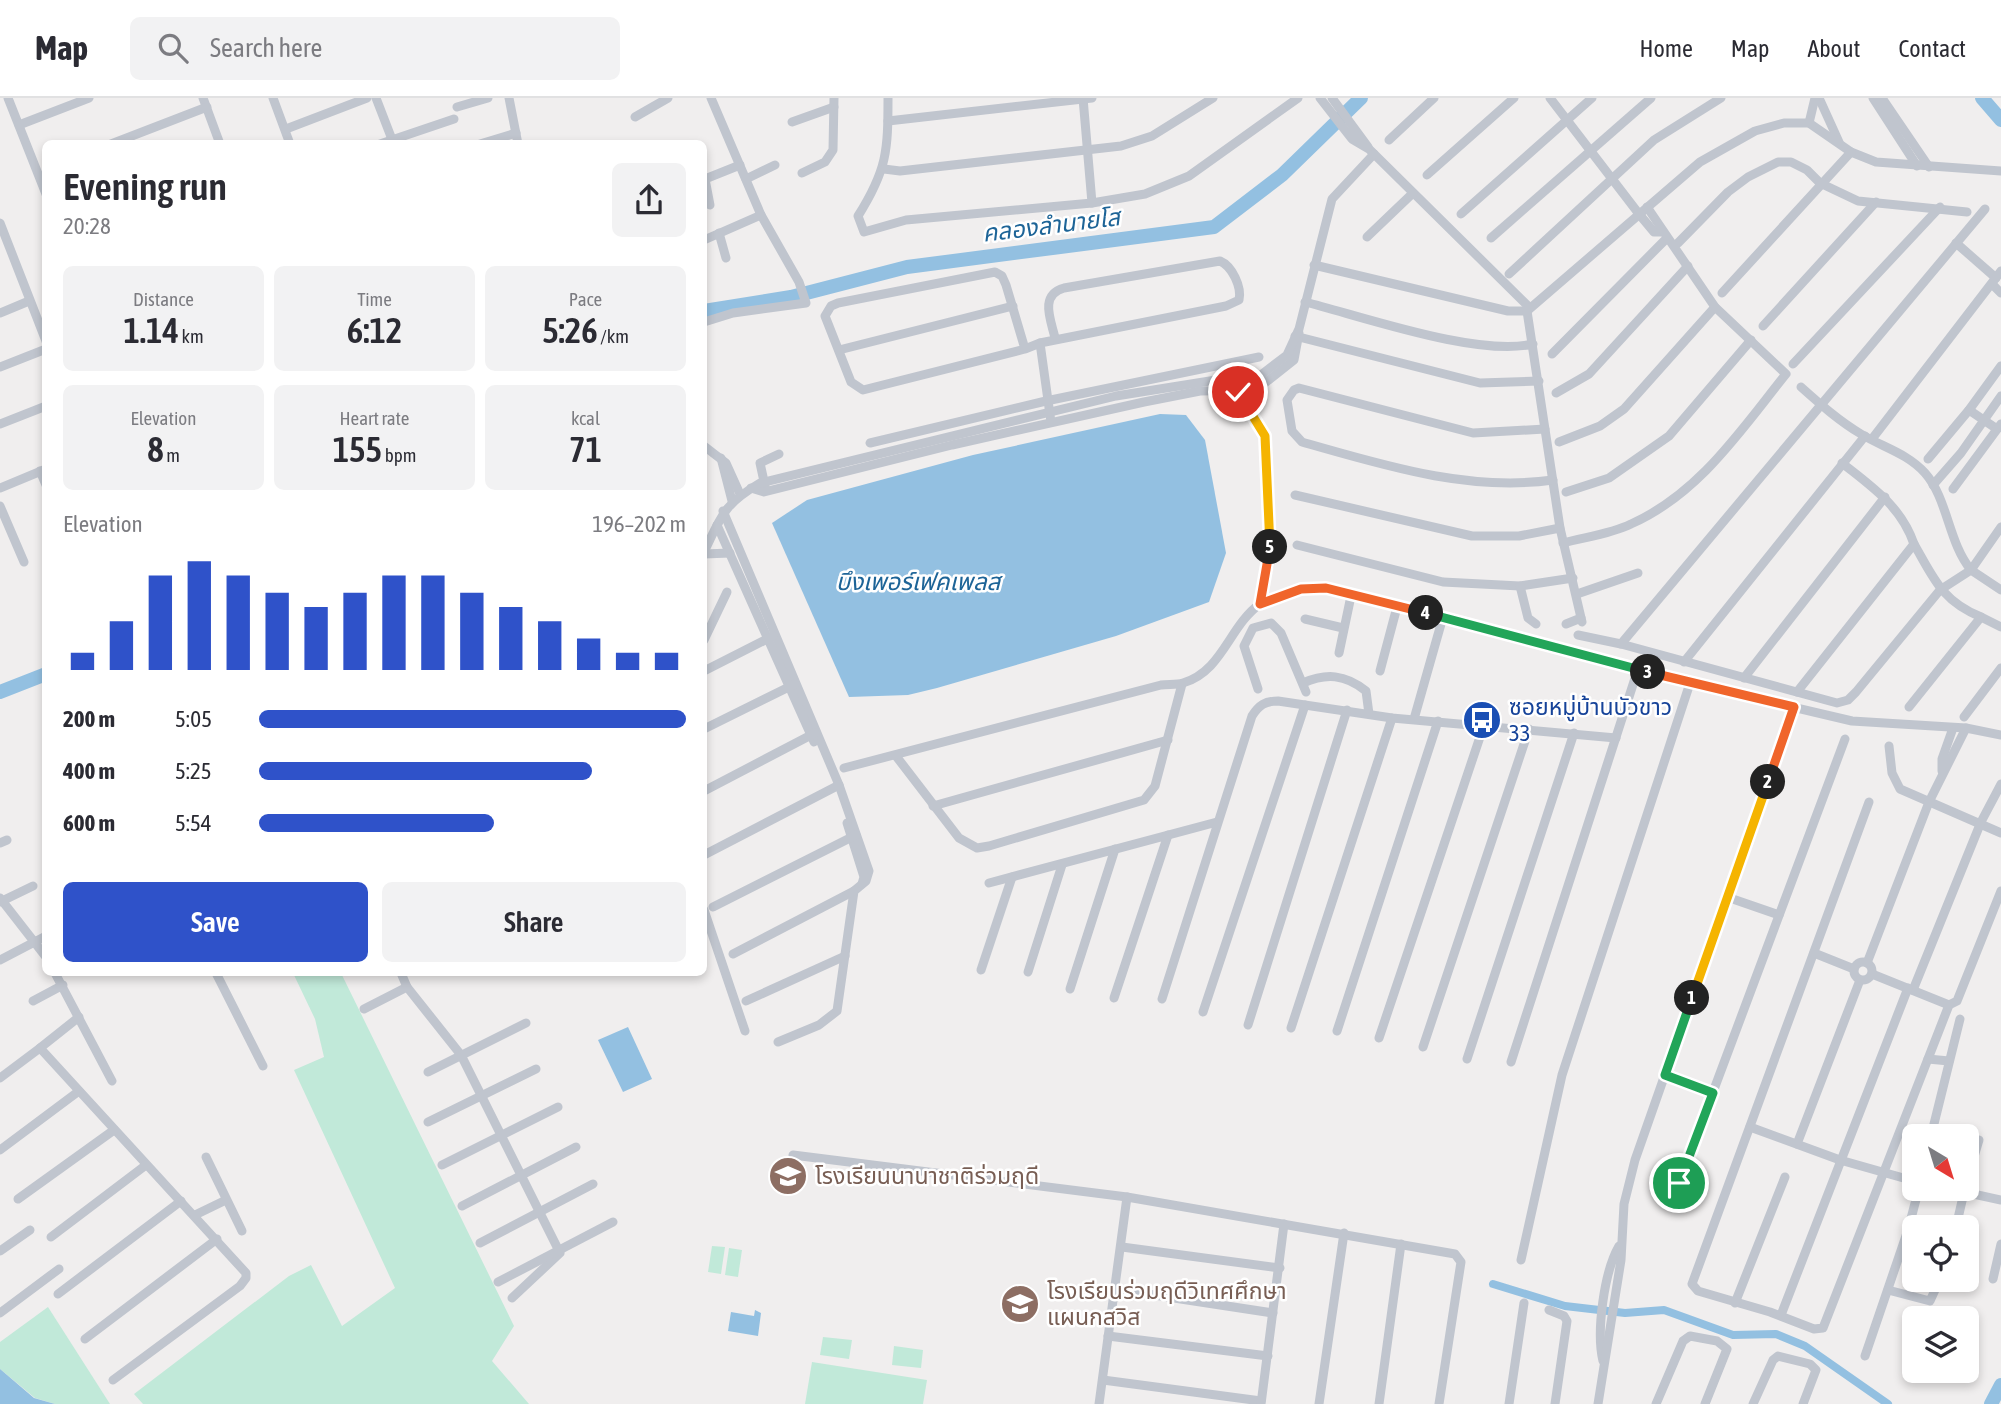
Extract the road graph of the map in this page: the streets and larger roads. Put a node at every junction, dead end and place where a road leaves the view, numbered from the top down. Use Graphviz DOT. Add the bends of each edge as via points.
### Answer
graph roads {
  1 [pos="8,98"];
  2 [pos="89,98"];
  3 [pos="274,98"];
  4 [pos="367,98"];
  5 [pos="376,98"];
  6 [pos="488,98"];
  7 [pos="509,98"];
  8 [pos="668,98"];
  9 [pos="888,98"];
  10 [pos="1086,98"];
  11 [pos="1213,98"];
  12 [pos="1298,98"];
  13 [pos="1320,98"];
  14 [pos="1434,98"];
  15 [pos="1514,98"];
  16 [pos="1550,98"];
  17 [pos="1592,98"];
  18 [pos="1651,98"];
  19 [pos="1721,98"];
  20 [pos="1817,98"];
  21 [pos="1873,98"];
  22 [pos="1882,98"];
  23 [pos="714,99"];
  24 [pos="1334,101"];
  25 [pos="205,102"];
  26 [pos="834,103"];
  27 [pos="457,107"];
  28 [pos="635,117"];
  29 [pos="454,119"];
  30 [pos="1568,119"];
  31 [pos="888,121"];
  32 [pos="792,122"];
  33 [pos="1809,123"];
  34 [pos="19,125"];
  35 [pos="286,128"];
  36 [pos="516,133"];
  37 [pos="1355,136"];
  38 [pos="120,140"];
  39 [pos="219,140"];
  40 [pos="289,140"];
  41 [pos="393,140"];
  42 [pos="396,140"];
  43 [pos="493,140"];
  44 [pos="517,140"];
  45 [pos="1389,140"];
  46 [pos="1839,142"];
  47 [pos="1089,150"];
  48 [pos="1591,150"];
  49 [pos="1371,152"];
  50 [pos="1851,152"];
  51 [pos="740,165"];
  52 [pos="775,165"];
  53 [pos="1917,166"];
  54 [pos="1929,167"];
  55 [pos="884,169"];
  56 [pos="41,170"];
  57 [pos="2001,171"];
  58 [pos="1985,172"];
  59 [pos="802,173"];
  60 [pos="1427,175"];
  61 [pos="1613,177"];
  62 [pos="707,178"];
  63 [pos="746,179"];
  64 [pos="2001,180"];
  65 [pos="1820,183"];
  66 [pos="707,189"];
  67 [pos="1413,193"];
  68 [pos="1876,202"];
  69 [pos="1092,203"];
  70 [pos="710,205"];
  71 [pos="1647,207"];
  72 [pos="1940,207"];
  73 [pos="1985,209"];
  74 [pos="1967,212"];
  75 [pos="1461,214"];
  76 [pos="1639,214"];
  77 [pos="761,215"];
  78 [pos="0,223"];
  79 [pos="719,233"];
  80 [pos="1664,235"];
  81 [pos="1367,237"];
  82 [pos="1491,238"];
  83 [pos="707,239"];
  84 [pos="1678,243"];
  85 [pos="1956,243"];
  86 [pos="11,254"];
  87 [pos="0,258"];
  88 [pos="726,258"];
  89 [pos="1314,265"];
  90 [pos="1688,266"];
  91 [pos="1509,274"];
  92 [pos="1996,278"];
  93 [pos="1722,293"];
  94 [pos="2001,293"];
  95 [pos="29,301"];
  96 [pos="1305,302"];
  97 [pos="1013,306"];
  98 [pos="1715,307"];
  99 [pos="1528,309"];
  100 [pos="0,313"];
  101 [pos="707,321"];
  102 [pos="1763,326"];
  103 [pos="42,332"];
  104 [pos="1298,334"];
  105 [pos="1055,338"];
  106 [pos="1751,340"];
  107 [pos="1040,343"];
  108 [pos="1533,344"];
  109 [pos="1025,349"];
  110 [pos="839,350"];
  111 [pos="42,351"];
  112 [pos="1552,354"];
  113 [pos="1259,358"];
  114 [pos="1793,363"];
  115 [pos="2001,366"];
  116 [pos="0,368"];
  117 [pos="1233,380"];
  118 [pos="1539,381"];
  119 [pos="1259,382"];
  120 [pos="1801,387"];
  121 [pos="1238,392"];
  122 [pos="1556,393"];
  123 [pos="2001,396"];
  124 [pos="1046,401"];
  125 [pos="1820,404"];
  126 [pos="42,408"];
  127 [pos="1969,410"];
  128 [pos="1050,418"];
  129 [pos="1984,420"];
  130 [pos="0,424"];
  131 [pos="1999,427"];
  132 [pos="1545,429"];
  133 [pos="1868,438"];
  134 [pos="1559,442"];
  135 [pos="870,443"];
  136 [pos="707,449"];
  137 [pos="779,454"];
  138 [pos="721,458"];
  139 [pos="1928,459"];
  140 [pos="1842,463"];
  141 [pos="42,470"];
  142 [pos="1553,480"];
  143 [pos="1933,485"];
  144 [pos="765,486"];
  145 [pos="0,488"];
  146 [pos="1953,489"];
  147 [pos="1566,492"];
  148 [pos="740,494"];
  149 [pos="1295,495"];
  150 [pos="1885,497"];
  151 [pos="732,501"];
  152 [pos="0,506"];
  153 [pos="723,511"];
  154 [pos="717,525"];
  155 [pos="2001,527"];
  156 [pos="1560,528"];
  157 [pos="1563,543"];
  158 [pos="1914,544"];
  159 [pos="1297,545"];
  160 [pos="707,547"];
  161 [pos="707,553"];
  162 [pos="730,553"];
  163 [pos="24,562"];
  164 [pos="1971,570"];
  165 [pos="1638,573"];
  166 [pos="1573,578"];
  167 [pos="1520,586"];
  168 [pos="1940,590"];
  169 [pos="2001,590"];
  170 [pos="727,592"];
  171 [pos="1577,594"];
  172 [pos="1351,596"];
  173 [pos="1260,604"];
  174 [pos="1397,607"];
  175 [pos="1443,617"];
  176 [pos="1981,617"];
  177 [pos="1305,619"];
  178 [pos="1536,624"];
  179 [pos="1566,624"];
  180 [pos="2001,627"];
  181 [pos="1343,628"];
  182 [pos="707,634"];
  183 [pos="1578,635"];
  184 [pos="772,637"];
  185 [pos="1622,644"];
  186 [pos="1339,653"];
  187 [pos="1684,662"];
  188 [pos="2001,668"];
  189 [pos="707,669"];
  190 [pos="1638,669"];
  191 [pos="1380,671"];
  192 [pos="1744,678"];
  193 [pos="1690,683"];
  194 [pos="1182,684"];
  195 [pos="793,685"];
  196 [pos="1258,689"];
  197 [pos="1797,692"];
  198 [pos="1305,705"];
  199 [pos="1794,707"];
  200 [pos="1909,707"];
  201 [pos="1347,710"];
  202 [pos="1369,714"];
  203 [pos="1964,717"];
  204 [pos="1392,718"];
  205 [pos="1414,719"];
  206 [pos="1438,722"];
  207 [pos="1484,725"];
  208 [pos="1953,727"];
  209 [pos="1966,727"];
  210 [pos="707,728"];
  211 [pos="1529,729"];
  212 [pos="1574,733"];
  213 [pos="814,734"];
  214 [pos="2001,735"];
  215 [pos="1616,738"];
  216 [pos="1845,738"];
  217 [pos="1168,740"];
  218 [pos="1889,746"];
  219 [pos="896,756"];
  220 [pos="844,768"];
  221 [pos="1942,771"];
  222 [pos="2001,784"];
  223 [pos="837,787"];
  224 [pos="707,789"];
  225 [pos="1869,802"];
  226 [pos="1929,802"];
  227 [pos="933,806"];
  228 [pos="1217,822"];
  229 [pos="1981,822"];
  230 [pos="2001,833"];
  231 [pos="1168,835"];
  232 [pos="855,836"];
  233 [pos="1115,849"];
  234 [pos="707,853"];
  235 [pos="1062,865"];
  236 [pos="1012,877"];
  237 [pos="989,883"];
  238 [pos="33,886"];
  239 [pos="858,888"];
  240 [pos="2001,891"];
  241 [pos="1727,897"];
  242 [pos="0,900"];
  243 [pos="708,908"];
  244 [pos="1779,915"];
  245 [pos="42,938"];
  246 [pos="33,943"];
  247 [pos="42,953"];
  248 [pos="1814,953"];
  249 [pos="733,954"];
  250 [pos="845,956"];
  251 [pos="0,960"];
  252 [pos="1867,963"];
  253 [pos="1854,969"];
  254 [pos="981,970"];
  255 [pos="1028,972"];
  256 [pos="1872,974"];
  257 [pos="57,976"];
  258 [pos="218,976"];
  259 [pos="402,976"];
  260 [pos="1860,980"];
  261 [pos="63,985"];
  262 [pos="407,987"];
  263 [pos="1070,989"];
  264 [pos="1911,989"];
  265 [pos="1114,998"];
  266 [pos="1162,999"];
  267 [pos="33,1001"];
  268 [pos="747,1001"];
  269 [pos="1949,1004"];
  270 [pos="364,1009"];
  271 [pos="1203,1012"];
  272 [pos="79,1017"];
  273 [pos="1959,1019"];
  274 [pos="526,1023"];
  275 [pos="1248,1025"];
  276 [pos="1291,1028"];
  277 [pos="745,1031"];
  278 [pos="1337,1031"];
  279 [pos="1379,1038"];
  280 [pos="778,1042"];
  281 [pos="1423,1047"];
  282 [pos="40,1048"];
  283 [pos="461,1055"];
  284 [pos="1467,1059"];
  285 [pos="1928,1059"];
  286 [pos="1949,1061"];
  287 [pos="1511,1062"];
  288 [pos="263,1066"];
  289 [pos="536,1069"];
  290 [pos="428,1072"];
  291 [pos="1665,1075"];
  292 [pos="0,1078"];
  293 [pos="112,1081"];
  294 [pos="79,1091"];
  295 [pos="1713,1093"];
  296 [pos="481,1095"];
  297 [pos="558,1107"];
  298 [pos="428,1122"];
  299 [pos="1934,1124"];
  300 [pos="1750,1127"];
  301 [pos="114,1130"];
  302 [pos="501,1135"];
  303 [pos="1797,1144"];
  304 [pos="576,1147"];
  305 [pos="0,1150"];
  306 [pos="793,1155"];
  307 [pos="206,1157"];
  308 [pos="1840,1160"];
  309 [pos="146,1165"];
  310 [pos="442,1165"];
  311 [pos="1883,1174"];
  312 [pos="522,1175"];
  313 [pos="1785,1177"];
  314 [pos="1902,1178"];
  315 [pos="1679,1183"];
  316 [pos="593,1184"];
  317 [pos="1979,1194"];
  318 [pos="1127,1197"];
  319 [pos="18,1199"];
  320 [pos="226,1200"];
  321 [pos="2001,1200"];
  322 [pos="181,1201"];
  323 [pos="1915,1201"];
  324 [pos="462,1206"];
  325 [pos="540,1212"];
  326 [pos="195,1215"];
  327 [pos="612,1222"];
  328 [pos="1284,1224"];
  329 [pos="30,1230"];
  330 [pos="242,1231"];
  331 [pos="1344,1233"];
  332 [pos="51,1237"];
  333 [pos="217,1239"];
  334 [pos="480,1243"];
  335 [pos="1401,1244"];
  336 [pos="2001,1244"];
  337 [pos="1122,1247"];
  338 [pos="559,1250"];
  339 [pos="0,1251"];
  340 [pos="1521,1260"];
  341 [pos="1280,1268"];
  342 [pos="59,1269"];
  343 [pos="1993,1279"];
  344 [pos="498,1282"];
  345 [pos="1115,1289"];
  346 [pos="1888,1290"];
  347 [pos="1934,1292"];
  348 [pos="58,1294"];
  349 [pos="512,1298"];
  350 [pos="1524,1303"];
  351 [pos="1735,1303"];
  352 [pos="1549,1310"];
  353 [pos="0,1313"];
  354 [pos="1273,1313"];
  355 [pos="1781,1315"];
  356 [pos="1108,1336"];
  357 [pos="85,1339"];
  358 [pos="1268,1356"];
  359 [pos="1865,1356"];
  360 [pos="113,1380"];
  361 [pos="1102,1380"];
  362 [pos="1261,1402"];
  363 [pos="1099,1404"];
  364 [pos="1319,1404"];
  365 [pos="1379,1404"];
  366 [pos="1439,1404"];
  367 [pos="1510,1404"];
  368 [pos="1555,1404"];
  369 [pos="1598,1404"];
  370 [pos="1656,1404"];
  371 [pos="1705,1404"];
  372 [pos="1753,1404"];
  373 [pos="1803,1404"];
  1 -- 34 [label="street"];
  2 -- 34 [label="street"];
  3 -- 35 [label="street"];
  4 -- 35 [label="street"];
  5 -- 41 [label="street"];
  6 -- 27 [label="street"];
  7 -- 36 [label="street"];
  8 -- 28 [label="street"];
  9 -- 31 [label="street"];
  10 -- 31 [label="street"];
  10 -- 47 [label="street"];
  11 -- 47 [label="street" via="1152,136"];
  12 -- 69 [label="street" via="1189,176 1145,194"];
  13 -- 37 [label="street"];
  14 -- 45 [label="street"];
  15 -- 60 [label="street"];
  16 -- 30 [label="street"];
  17 -- 30 [label="street"];
  18 -- 48 [label="street"];
  19 -- 61 [label="street" via="1654,140"];
  20 -- 33 [label="street"];
  20 -- 46 [label="street"];
  21 -- 53 [label="street"];
  22 -- 54 [label="street"];
  23 -- 51 [label="street"];
  24 -- 37 [label="street"];
  25 -- 38 [label="street"];
  25 -- 39 [label="street"];
  26 -- 32 [label="street"];
  26 -- 59 [label="street" via="830,157"];
  29 -- 42 [label="street"];
  30 -- 48 [label="street"];
  30 -- 75 [label="street"];
  31 -- 55 [label="street"];
  33 -- 46 [label="street"];
  33 -- 71 [label="street" via="1784,123 1736,141 1700,162"];
  34 -- 56 [label="street"];
  35 -- 40 [label="street"];
  36 -- 43 [label="street"];
  36 -- 44 [label="street"];
  37 -- 49 [label="street"];
  46 -- 50 [label="street"];
  47 -- 55 [label="street"];
  47 -- 69 [label="street"];
  48 -- 61 [label="street"];
  48 -- 82 [label="street"];
  49 -- 67 [label="street"];
  49 -- 89 [label="street" via="1332,199"];
  50 -- 53 [label="street" via="1876,162"];
  50 -- 65 [label="street"];
  51 -- 62 [label="street"];
  51 -- 63 [label="street"];
  52 -- 63 [label="street"];
  53 -- 54 [label="street"];
  54 -- 58 [label="street"];
  55 -- 69 [label="street" via="858,216 864,232 906,220"];
  57 -- 58 [label="street"];
  58 -- 64 [label="street"];
  61 -- 76 [label="street"];
  61 -- 91 [label="street"];
  63 -- 77 [label="street"];
  65 -- 68 [label="street" via="1858,201"];
  65 -- 84 [label="street" via="1791,162 1765,167 1728,192"];
  65 -- 93 [label="street"];
  66 -- 70 [label="street"];
  67 -- 81 [label="street"];
  67 -- 99 [label="street"];
  68 -- 72 [label="street"];
  68 -- 102 [label="street"];
  71 -- 76 [label="street"];
  71 -- 80 [label="street"];
  72 -- 74 [label="street"];
  72 -- 114 [label="street"];
  73 -- 85 [label="street"];
  76 -- 80 [label="street" via="1654,232"];
  76 -- 99 [label="street"];
  77 -- 79 [label="street"];
  77 -- 101 [label="street" via="799,282 805,304"];
  78 -- 86 [label="street"];
  79 -- 83 [label="street"];
  79 -- 88 [label="street"];
  80 -- 90 [label="street"];
  80 -- 112 [label="street"];
  85 -- 92 [label="street"];
  85 -- 125 [label="street"];
  86 -- 87 [label="street"];
  86 -- 95 [label="street"];
  89 -- 96 [label="street"];
  89 -- 99 [label="street" via="1508,311"];
  90 -- 98 [label="street"];
  90 -- 122 [label="street" via="1589,374"];
  92 -- 94 [label="street"];
  92 -- 133 [label="street"];
  95 -- 100 [label="street"];
  95 -- 103 [label="street"];
  96 -- 104 [label="street"];
  96 -- 108 [label="street" via="1480,346 1514,349"];
  97 -- 109 [label="street"];
  97 -- 110 [label="street"];
  97 -- 110 [label="street" via="1002,276 995,272 838,303 825,316"];
  98 -- 106 [label="street"];
  98 -- 134 [label="street" via="1624,409 1600,426"];
  99 -- 108 [label="street"];
  104 -- 118 [label="street" via="1480,383"];
  104 -- 119 [label="street" via="1297,353"];
  105 -- 105 [label="street" via="1226,306 1239,300 1241,293 1220,261 1055,290 1048,306"];
  105 -- 107 [label="street"];
  106 -- 147 [label="street" via="1668,436 1609,478"];
  106 -- 157 [label="street" via="1786,374 1720,457 1685,491 1631,525"];
  107 -- 109 [label="street"];
  107 -- 124 [label="street"];
  108 -- 118 [label="street"];
  109 -- 110 [label="street" via="863,390 851,382"];
  111 -- 116 [label="street"];
  113 -- 124 [label="street"];
  115 -- 127 [label="street"];
  117 -- 119 [label="street"];
  117 -- 121 [label="street"];
  117 -- 128 [label="street" via="1116,396"];
  118 -- 132 [label="street"];
  119 -- 121 [label="street"];
  120 -- 125 [label="street"];
  121 -- 128 [label="street" via="1200,391"];
  121 -- 173 [label="street" via="1265,436 1270,551"];
  123 -- 129 [label="street"];
  124 -- 128 [label="street"];
  124 -- 135 [label="street"];
  125 -- 133 [label="street"];
  125 -- 185 [label="street"];
  126 -- 130 [label="street"];
  127 -- 129 [label="street"];
  127 -- 139 [label="street"];
  128 -- 144 [label="street"];
  129 -- 131 [label="street"];
  129 -- 143 [label="street"];
  131 -- 146 [label="street"];
  132 -- 142 [label="street"];
  132 -- 142 [label="street" via="1473,433 1299,388 1287,400 1292,431 1302,442 1456,481 1515,485"];
  133 -- 140 [label="street"];
  133 -- 143 [label="street" via="1898,452"];
  136 -- 138 [label="street"];
  137 -- 144 [label="street" via="760,463"];
  138 -- 148 [label="street"];
  138 -- 151 [label="street"];
  140 -- 150 [label="street"];
  140 -- 187 [label="street"];
  141 -- 145 [label="street"];
  142 -- 156 [label="street"];
  143 -- 164 [label="street" via="1954,541"];
  144 -- 148 [label="street"];
  148 -- 151 [label="street"];
  149 -- 156 [label="street" via="1472,536 1519,536"];
  150 -- 158 [label="street" via="1907,525"];
  150 -- 192 [label="street"];
  151 -- 153 [label="street"];
  152 -- 163 [label="street"];
  153 -- 154 [label="street"];
  153 -- 184 [label="street"];
  154 -- 160 [label="street"];
  154 -- 162 [label="street"];
  155 -- 164 [label="street"];
  156 -- 157 [label="street"];
  157 -- 166 [label="street"];
  158 -- 168 [label="street"];
  158 -- 197 [label="street"];
  159 -- 167 [label="street" via="1443,582"];
  161 -- 162 [label="street"];
  162 -- 184 [label="street"];
  164 -- 168 [label="street"];
  164 -- 169 [label="street"];
  165 -- 171 [label="street"];
  166 -- 167 [label="street"];
  166 -- 171 [label="street"];
  167 -- 178 [label="street" via="1528,618"];
  168 -- 176 [label="street" via="1952,603"];
  168 -- 197 [label="street" via="1848,700 1838,703"];
  170 -- 182 [label="street"];
  171 -- 179 [label="street" via="1581,620"];
  172 -- 173 [label="street" via="1334,589 1301,589"];
  172 -- 174 [label="street"];
  172 -- 181 [label="street"];
  173 -- 194 [label="street" via="1237,625 1213,665"];
  174 -- 175 [label="street"];
  174 -- 191 [label="street"];
  175 -- 190 [label="street"];
  175 -- 205 [label="street"];
  176 -- 180 [label="street"];
  176 -- 200 [label="street"];
  177 -- 181 [label="street"];
  181 -- 186 [label="street"];
  183 -- 185 [label="street"];
  184 -- 189 [label="street"];
  184 -- 195 [label="street"];
  185 -- 187 [label="street"];
  187 -- 192 [label="street"];
  188 -- 203 [label="street"];
  190 -- 193 [label="street"];
  190 -- 215 [label="street"];
  192 -- 197 [label="street"];
  193 -- 199 [label="street"];
  193 -- 340 [label="street" via="1563,1075"];
  194 -- 217 [label="street"];
  194 -- 219 [label="street" via="1161,685"];
  195 -- 210 [label="street"];
  195 -- 213 [label="street"];
  196 -- 202 [label="street" via="1244,646 1253,628 1270,623 1281,633 1304,688 1325,675 1346,678 1366,691"];
  198 -- 201 [label="street"];
  198 -- 228 [label="street" via="1268,701 1252,716"];
  198 -- 271 [label="street"];
  199 -- 208 [label="street" via="1852,721"];
  199 -- 241 [label="street"];
  201 -- 202 [label="street"];
  201 -- 275 [label="street"];
  202 -- 204 [label="street"];
  204 -- 205 [label="street"];
  204 -- 276 [label="street"];
  205 -- 206 [label="street"];
  206 -- 207 [label="street"];
  206 -- 278 [label="street"];
  207 -- 211 [label="street"];
  207 -- 279 [label="street"];
  208 -- 209 [label="street"];
  208 -- 221 [label="street"];
  209 -- 214 [label="street"];
  209 -- 221 [label="street"];
  211 -- 212 [label="street"];
  211 -- 281 [label="street"];
  212 -- 215 [label="street"];
  212 -- 284 [label="street"];
  213 -- 223 [label="street"];
  213 -- 224 [label="street"];
  215 -- 287 [label="street"];
  216 -- 244 [label="street"];
  217 -- 227 [label="street"];
  217 -- 227 [label="street" via="1155,786 1144,800 989,846 967,845"];
  218 -- 226 [label="street" via="1895,782"];
  219 -- 220 [label="street"];
  219 -- 227 [label="street"];
  221 -- 226 [label="street"];
  222 -- 229 [label="street"];
  223 -- 232 [label="street"];
  223 -- 234 [label="street"];
  225 -- 248 [label="street"];
  226 -- 229 [label="street"];
  226 -- 252 [label="street"];
  228 -- 231 [label="street"];
  228 -- 266 [label="street"];
  229 -- 230 [label="street"];
  229 -- 264 [label="street"];
  231 -- 233 [label="street"];
  231 -- 265 [label="street"];
  232 -- 239 [label="street" via="869,872"];
  232 -- 243 [label="street"];
  233 -- 235 [label="street"];
  233 -- 263 [label="street"];
  235 -- 236 [label="street"];
  235 -- 255 [label="street"];
  236 -- 237 [label="street"];
  236 -- 254 [label="street"];
  238 -- 242 [label="street"];
  239 -- 249 [label="street"];
  239 -- 250 [label="street"];
  240 -- 269 [label="street" via="1957,1001"];
  241 -- 244 [label="street"];
  241 -- 291 [label="street"];
  242 -- 246 [label="street"];
  243 -- 277 [label="street"];
  244 -- 295 [label="street"];
  245 -- 246 [label="street"];
  246 -- 247 [label="street"];
  246 -- 251 [label="street"];
  248 -- 253 [label="street"];
  248 -- 300 [label="street"];
  250 -- 268 [label="street"];
  250 -- 280 [label="street" via="837,1011 819,1025"];
  252 -- 253 [label="street"];
  252 -- 256 [label="street"];
  253 -- 260 [label="street"];
  256 -- 260 [label="street"];
  256 -- 264 [label="street"];
  257 -- 261 [label="street"];
  258 -- 288 [label="street"];
  259 -- 262 [label="street"];
  260 -- 303 [label="street"];
  261 -- 267 [label="street"];
  261 -- 272 [label="street"];
  262 -- 270 [label="street"];
  262 -- 283 [label="street"];
  264 -- 269 [label="street"];
  264 -- 308 [label="street"];
  269 -- 285 [label="street"];
  272 -- 282 [label="street"];
  272 -- 293 [label="street"];
  273 -- 286 [label="street"];
  274 -- 283 [label="street"];
  282 -- 292 [label="street"];
  282 -- 294 [label="street"];
  283 -- 290 [label="street"];
  283 -- 296 [label="street"];
  285 -- 286 [label="street"];
  285 -- 311 [label="street"];
  286 -- 299 [label="street"];
  289 -- 296 [label="street"];
  291 -- 295 [label="street"];
  291 -- 369 [label="street" via="1625,1204"];
  294 -- 301 [label="street"];
  294 -- 305 [label="street"];
  295 -- 315 [label="street"];
  296 -- 298 [label="street"];
  296 -- 302 [label="street"];
  297 -- 302 [label="street"];
  300 -- 303 [label="street"];
  300 -- 351 [label="street" via="1692,1284 1698,1291"];
  301 -- 309 [label="street"];
  301 -- 319 [label="street"];
  302 -- 310 [label="street"];
  302 -- 312 [label="street"];
  303 -- 308 [label="street"];
  304 -- 312 [label="street"];
  306 -- 318 [label="street"];
  307 -- 320 [label="street"];
  308 -- 311 [label="street"];
  308 -- 355 [label="street"];
  309 -- 322 [label="street"];
  309 -- 332 [label="street"];
  311 -- 314 [label="street"];
  311 -- 355 [label="street" via="1823,1328 1814,1329"];
  312 -- 324 [label="street"];
  312 -- 325 [label="street"];
  313 -- 351 [label="street"];
  316 -- 325 [label="street"];
  317 -- 321 [label="street"];
  318 -- 328 [label="street"];
  318 -- 337 [label="street"];
  320 -- 326 [label="street"];
  320 -- 330 [label="street"];
  322 -- 326 [label="street"];
  322 -- 348 [label="street"];
  323 -- 346 [label="street"];
  325 -- 334 [label="street"];
  325 -- 338 [label="street"];
  326 -- 333 [label="street"];
  327 -- 338 [label="street"];
  328 -- 331 [label="street"];
  328 -- 341 [label="street"];
  329 -- 339 [label="street"];
  331 -- 335 [label="street"];
  331 -- 364 [label="street"];
  333 -- 357 [label="street"];
  333 -- 360 [label="street" via="246,1278"];
  335 -- 365 [label="street"];
  335 -- 366 [label="street" via="1455,1254 1461,1262"];
  336 -- 343 [label="street"];
  337 -- 341 [label="street"];
  337 -- 345 [label="street"];
  338 -- 344 [label="street"];
  338 -- 349 [label="street"];
  341 -- 354 [label="street"];
  342 -- 353 [label="street"];
  345 -- 354 [label="street"];
  345 -- 356 [label="street"];
  346 -- 347 [label="street" via="1930,1301"];
  346 -- 359 [label="street"];
  350 -- 367 [label="street"];
  351 -- 355 [label="street"];
  352 -- 368 [label="street" via="1567,1321"];
  354 -- 358 [label="street"];
  356 -- 358 [label="street"];
  356 -- 361 [label="street"];
  358 -- 362 [label="street"];
  361 -- 362 [label="street"];
  361 -- 363 [label="street"];
  370 -- 371 [label="street" via="1683,1341 1690,1336 1717,1341 1727,1349"];
  372 -- 373 [label="street" via="1778,1356 1810,1364 1816,1370"];
}
